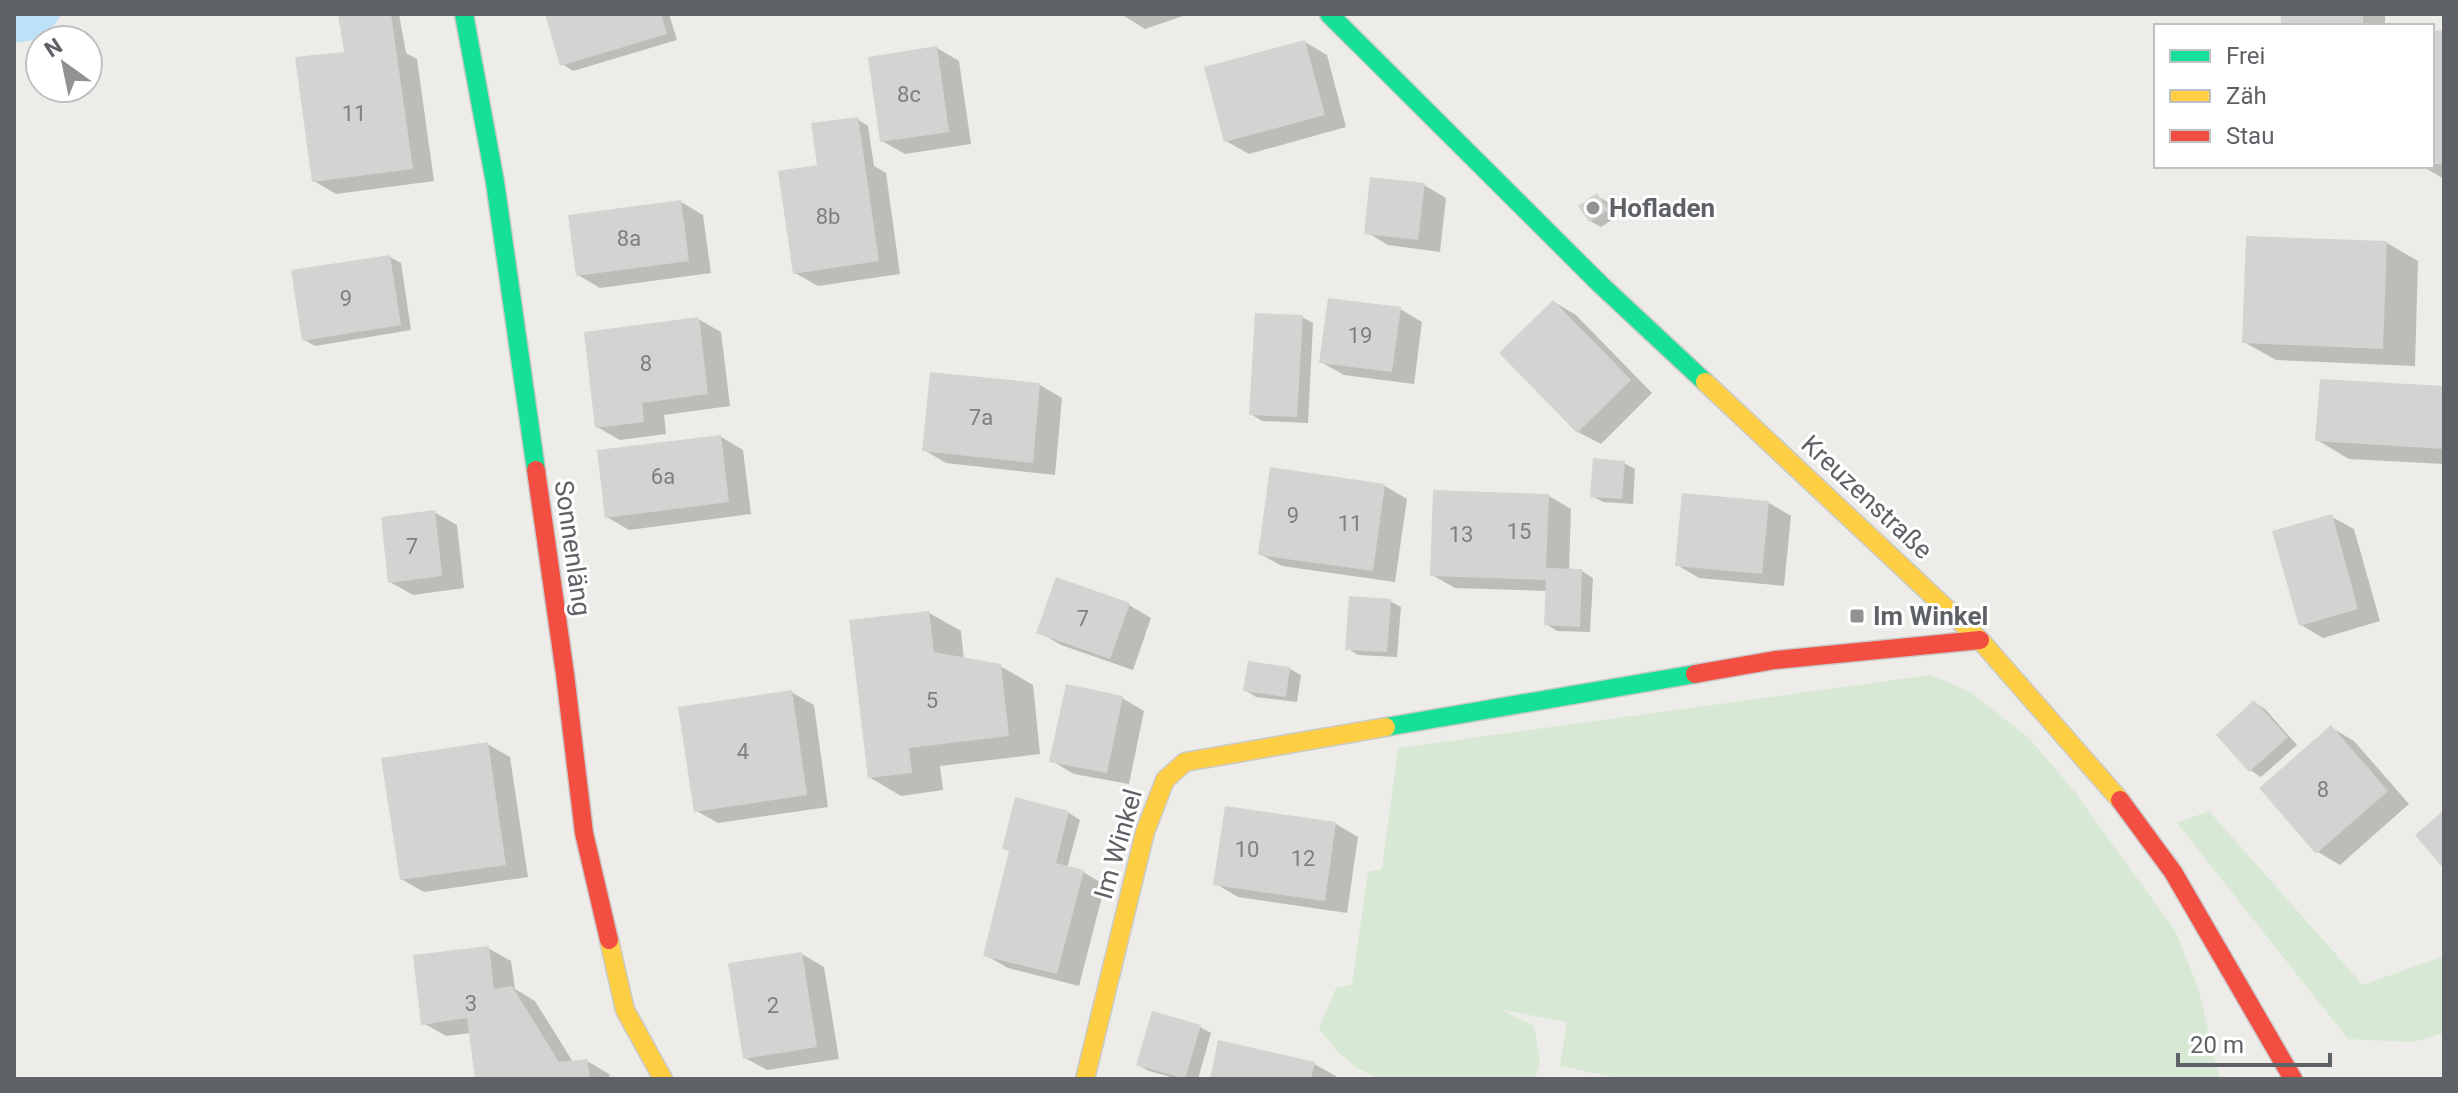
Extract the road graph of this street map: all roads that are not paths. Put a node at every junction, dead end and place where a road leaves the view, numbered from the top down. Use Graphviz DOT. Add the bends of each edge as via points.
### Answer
graph roads {
  1 [pos="464,14"];
  2 [pos="1329,14"];
  3 [pos="1980,640"];
  4 [pos="663,1079"];
  5 [pos="1085,1079"];
  6 [pos="2293,1079"];
  1 -- 4 [label="street, Sonnenläng" via="495,182 584,833 625,1010"];
  2 -- 3 [label="street, Kreuzenstraße" via="1601,285"];
  3 -- 5 [label="street, Im Winkel" via="1775,660 1185,762 1165,780 1145,832"];
  3 -- 6 [label="street, Kreuzenstraße" via="2107,782 2173,872"];
}
